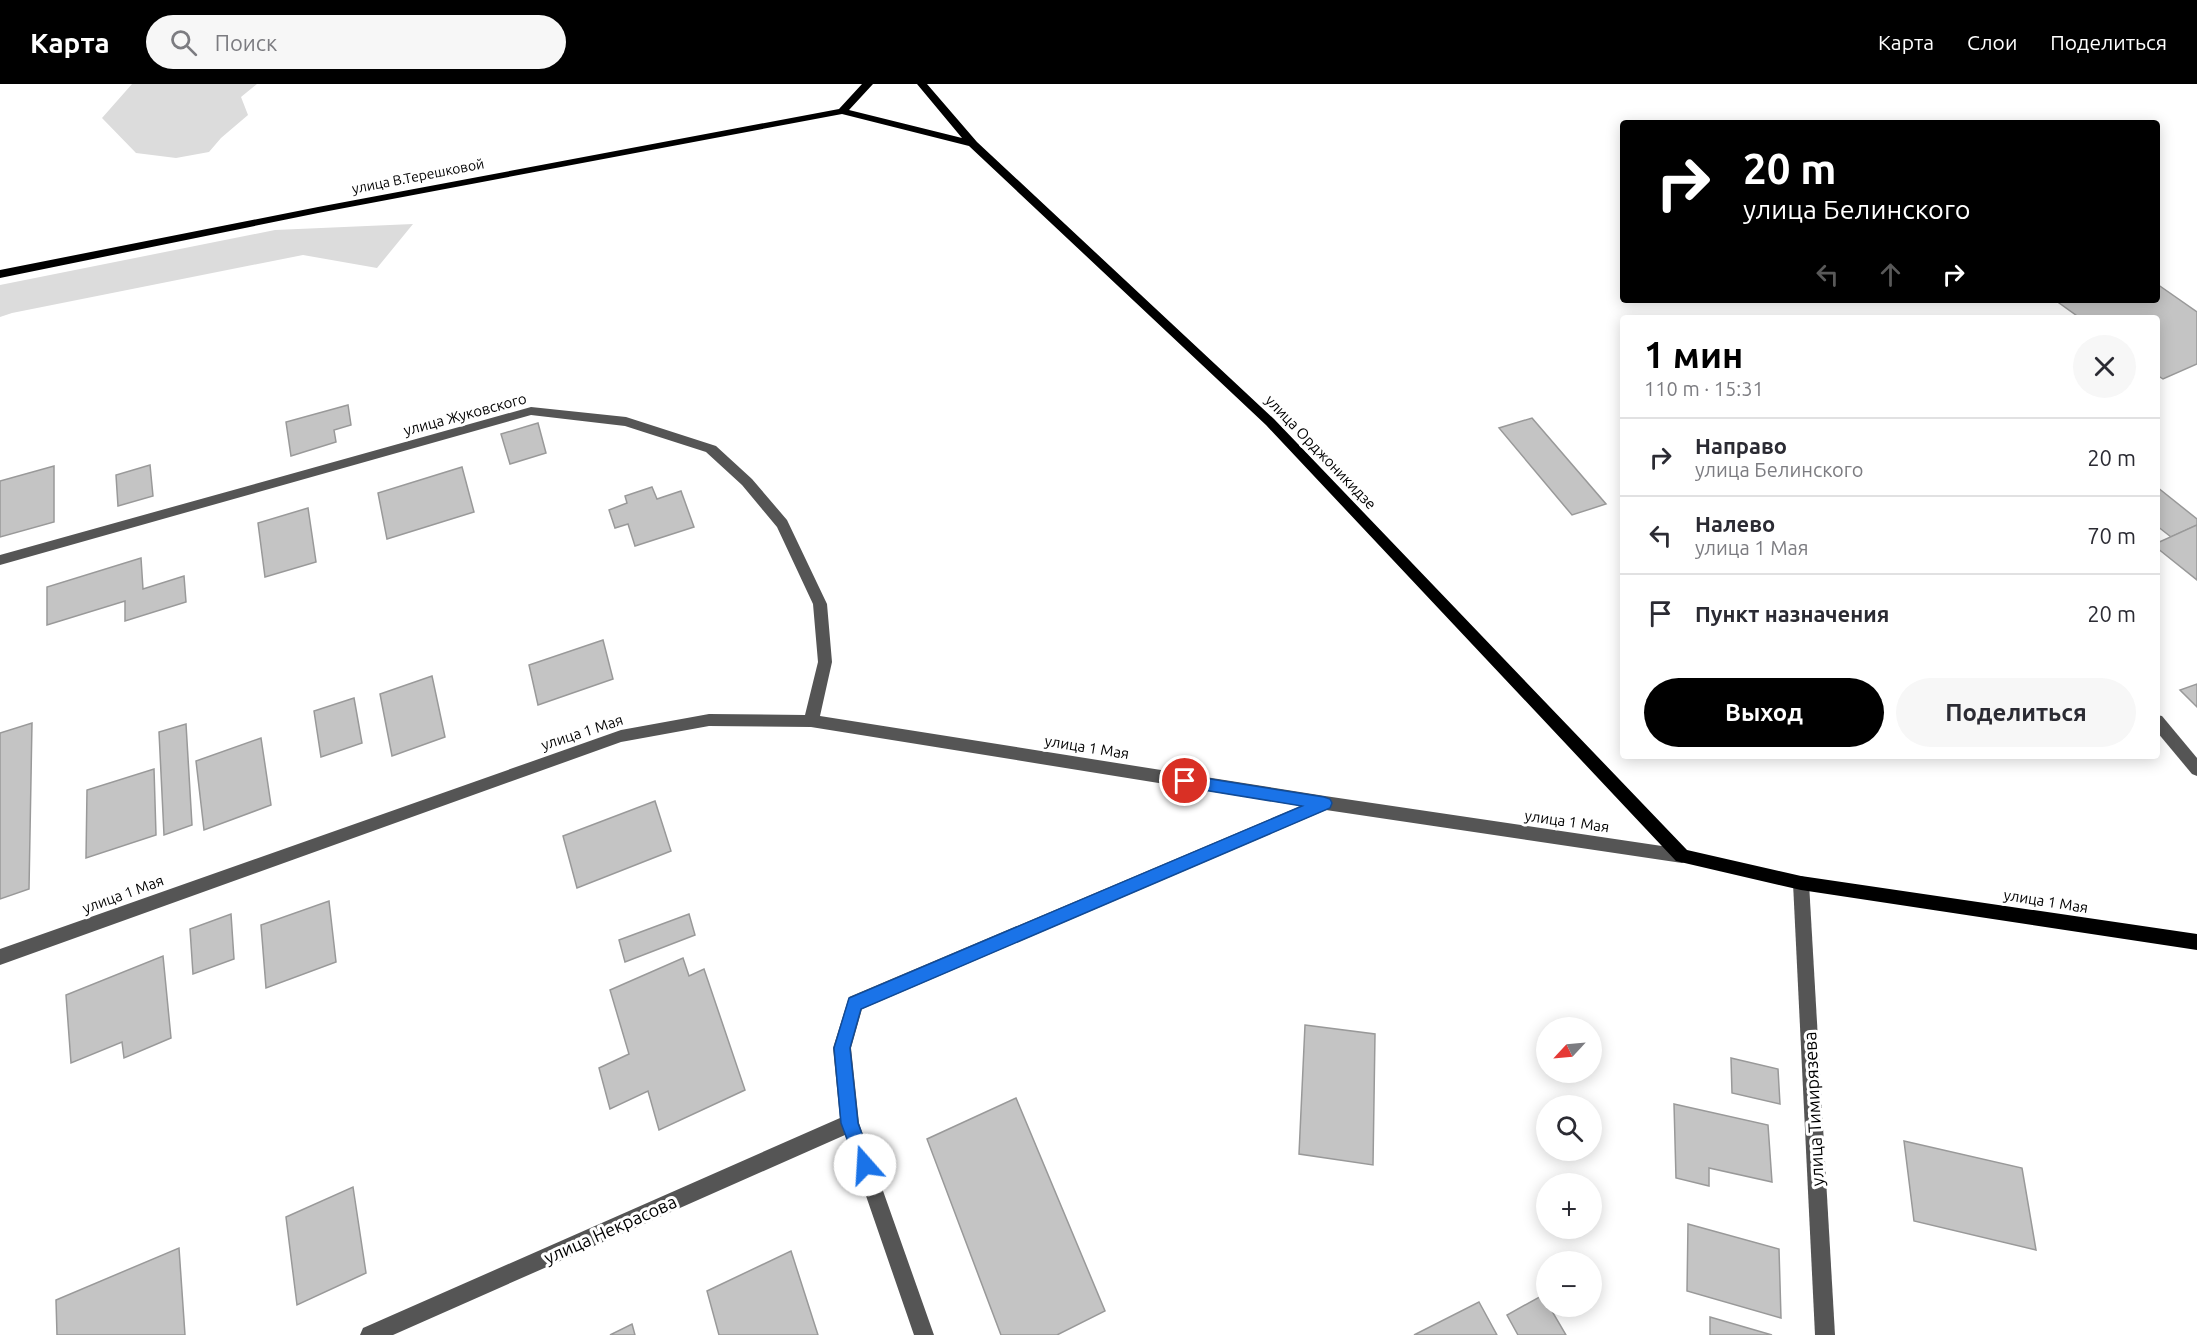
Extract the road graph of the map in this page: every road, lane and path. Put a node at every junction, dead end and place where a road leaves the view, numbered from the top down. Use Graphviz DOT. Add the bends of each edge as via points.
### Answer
graph roads {
  1 [pos="867,84"];
  2 [pos="922,84"];
  3 [pos="842,111"];
  4 [pos="973,144"];
  5 [pos="0,274"];
  6 [pos="0,560"];
  7 [pos="811,721"];
  8 [pos="2160,725"];
  9 [pos="2197,769"];
  10 [pos="1324,803"];
  11 [pos="1682,856"];
  12 [pos="1802,883"];
  13 [pos="2197,942"];
  14 [pos="0,957"];
  15 [pos="850,1123"];
  16 [pos="370,1335"];
  17 [pos="924,1335"];
  18 [pos="1825,1335"];
  1 -- 3 [label="main road"];
  2 -- 4 [label="main road, улица Орджоникидзе"];
  3 -- 4 [label="main road, улица В.Терешковой"];
  3 -- 5 [label="main road, улица В.Терешковой" via="330,207"];
  4 -- 11 [label="main road, улица Орджоникидзе" via="1270,422"];
  6 -- 7 [label="street, улица Жуковского" via="531,411 626,422 711,449 747,482 782,524 820,604 825,662"];
  7 -- 10 [label="street, улица 1 Мая"];
  7 -- 14 [label="street, улица 1 Мая" via="709,720 621,736"];
  8 -- 9 [label="street"];
  10 -- 11 [label="street, улица 1 Мая"];
  10 -- 15 [label="street" via="855,1004 842,1048"];
  11 -- 12 [label="main road, улица 1 Мая"];
  12 -- 13 [label="main road, улица 1 Мая"];
  12 -- 18 [label="street, улица Тимирязева"];
  15 -- 16 [label="street, улица Некрасова"];
  15 -- 17 [label="street"];
}
